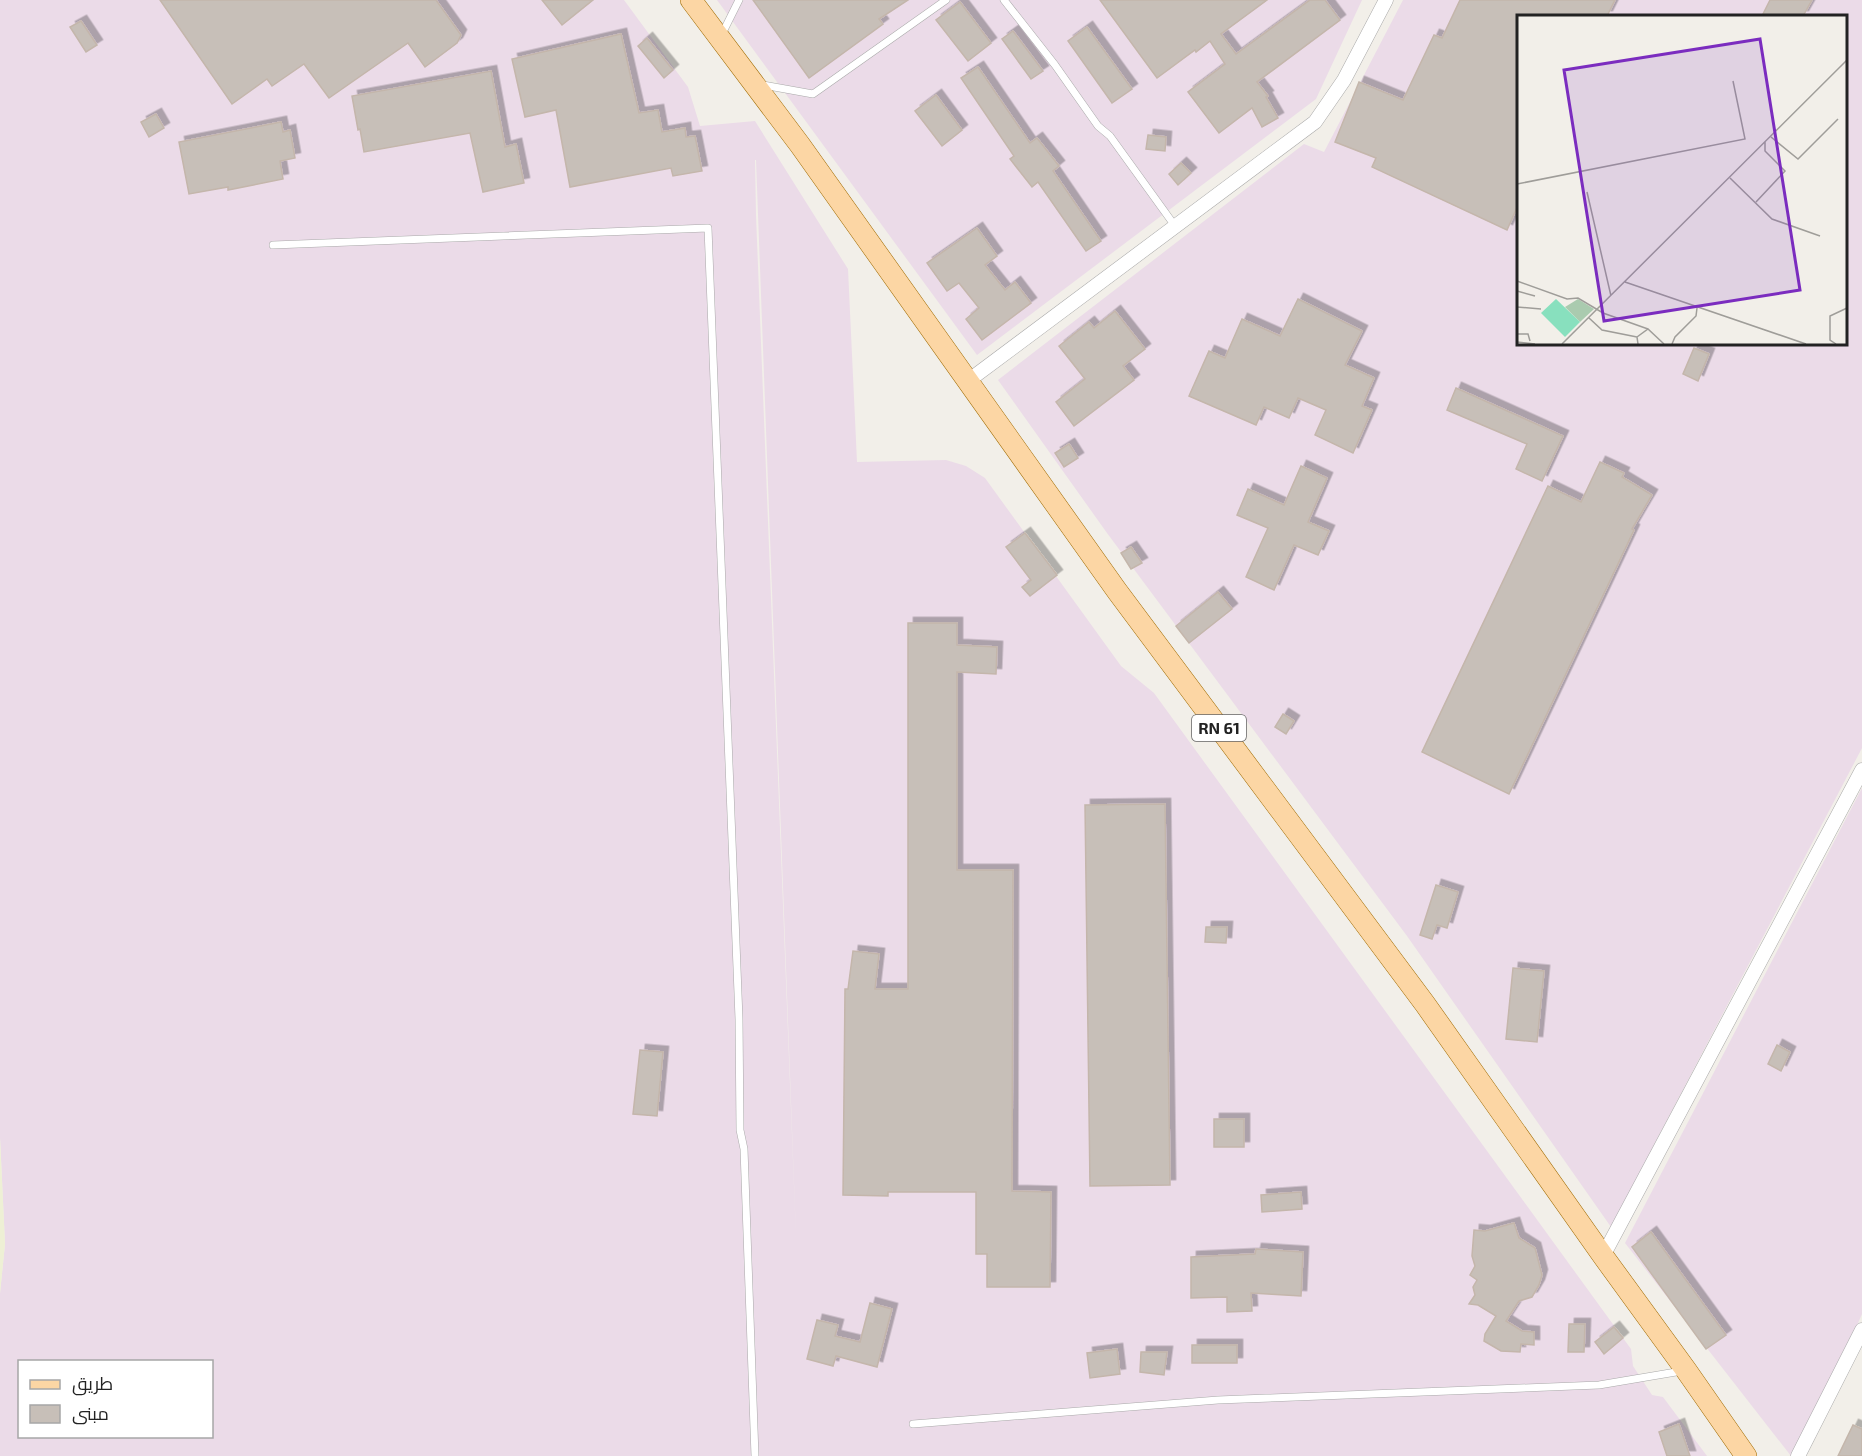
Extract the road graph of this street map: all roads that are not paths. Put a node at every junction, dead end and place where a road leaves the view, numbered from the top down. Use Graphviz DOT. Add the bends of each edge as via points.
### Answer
graph roads {
  1 [pos="691,0"];
  2 [pos="739,0"];
  3 [pos="946,0"];
  4 [pos="1004,0"];
  5 [pos="1386,0"];
  6 [pos="720,38"];
  7 [pos="754,84"];
  8 [pos="1175,226"];
  9 [pos="273,245"];
  10 [pos="968,381"];
  11 [pos="1862,770"];
  12 [pos="1602,1256"];
  13 [pos="1862,1330"];
  14 [pos="1686,1370"];
  15 [pos="913,1424"];
  16 [pos="755,1456"];
  17 [pos="1746,1456"];
  18 [pos="1798,1456"];
  1 -- 6 [label="main road, RN 61"];
  2 -- 6 [label="lane"];
  3 -- 7 [label="lane" via="813,94"];
  4 -- 8 [label="lane"];
  5 -- 8 [label="street" via="1344,80 1315,122"];
  6 -- 7 [label="main road, RN 61"];
  7 -- 10 [label="main road, RN 61"];
  8 -- 10 [label="street"];
  9 -- 16 [label="lane" via="708,228"];
  10 -- 12 [label="main road, RN 61" via="1117,591 1425,1004"];
  11 -- 12 [label="street"];
  12 -- 14 [label="main road, RN 61"];
  13 -- 18 [label="street"];
  14 -- 15 [label="lane" via="1599,1386 1218,1400"];
  14 -- 17 [label="main road, RN 61"];
}
